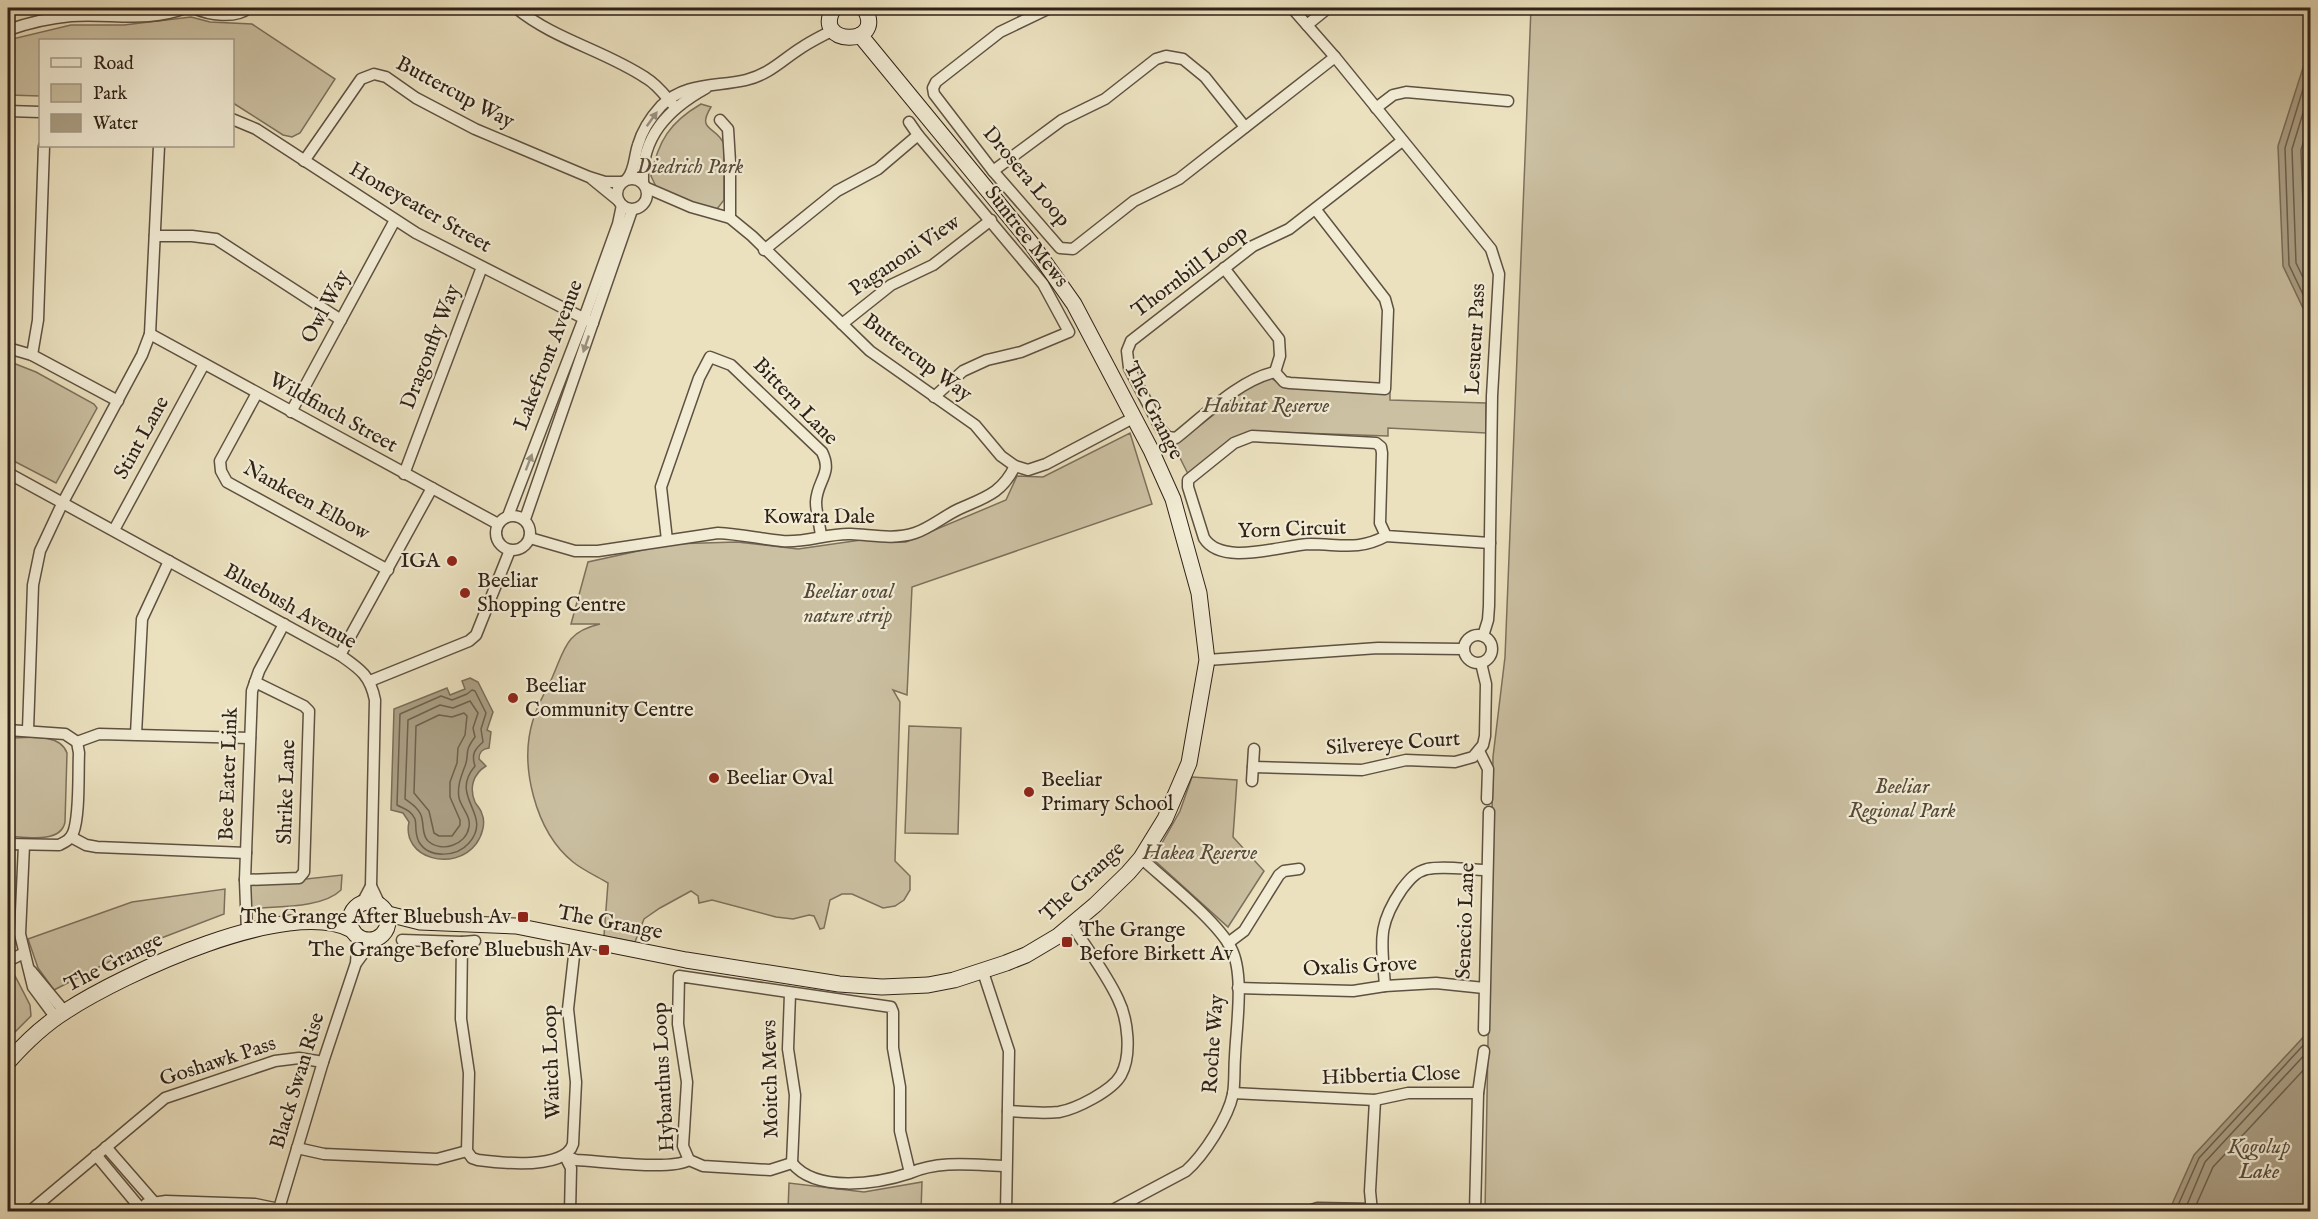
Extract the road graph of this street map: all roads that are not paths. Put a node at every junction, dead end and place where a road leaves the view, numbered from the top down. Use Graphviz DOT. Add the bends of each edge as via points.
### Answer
graph roads {
  1 [pos="185,8"];
  2 [pos="194,8"];
  3 [pos="516,8"];
  4 [pos="864,8"];
  5 [pos="1050,8"];
  6 [pos="1292,8"];
  7 [pos="1328,8"];
  8 [pos="244,11"];
  9 [pos="69,12"];
  10 [pos="831,15"];
  11 [pos="1307,25"];
  12 [pos="8,30"];
  13 [pos="860,35"];
  14 [pos="1335,57"];
  15 [pos="1508,101"];
  16 [pos="672,104"];
  17 [pos="1376,108"];
  18 [pos="8,111"];
  19 [pos="39,112"];
  20 [pos="234,119"];
  21 [pos="720,120"];
  22 [pos="909,122"];
  23 [pos="1245,127"];
  24 [pos="918,135"];
  25 [pos="1402,141"];
  26 [pos="44,147"];
  27 [pos="159,147"];
  28 [pos="304,161"];
  29 [pos="993,171"];
  30 [pos="589,177"];
  31 [pos="624,181"];
  32 [pos="645,185"];
  33 [pos="646,202"];
  34 [pos="624,205"];
  35 [pos="691,207"];
  36 [pos="1316,210"];
  37 [pos="730,218"];
  38 [pos="395,220"];
  39 [pos="991,220"];
  40 [pos="154,236"];
  41 [pos="764,250"];
  42 [pos="482,267"];
  43 [pos="1224,268"];
  44 [pos="341,320"];
  45 [pos="589,320"];
  46 [pos="842,324"];
  47 [pos="150,334"];
  48 [pos="8,348"];
  49 [pos="32,355"];
  50 [pos="204,364"];
  51 [pos="1275,372"];
  52 [pos="257,393"];
  53 [pos="934,397"];
  54 [pos="118,401"];
  55 [pos="291,412"];
  56 [pos="1133,418"];
  57 [pos="1015,465"];
  58 [pos="8,473"];
  59 [pos="404,474"];
  60 [pos="432,488"];
  61 [pos="62,504"];
  62 [pos="508,516"];
  63 [pos="525,519"];
  64 [pos="498,525"];
  65 [pos="114,531"];
  66 [pos="821,536"];
  67 [pos="1386,536"];
  68 [pos="530,538"];
  69 [pos="667,540"];
  70 [pos="1490,543"];
  71 [pos="510,550"];
  72 [pos="169,561"];
  73 [pos="388,570"];
  74 [pos="284,624"];
  75 [pos="1483,636"];
  76 [pos="1463,649"];
  77 [pos="340,655"];
  78 [pos="1207,660"];
  79 [pos="1481,663"];
  80 [pos="370,681"];
  81 [pos="255,682"];
  82 [pos="8,730"];
  83 [pos="28,730"];
  84 [pos="136,734"];
  85 [pos="250,738"];
  86 [pos="77,742"];
  87 [pos="1254,749"];
  88 [pos="1479,751"];
  89 [pos="1253,766"];
  90 [pos="1252,781"];
  91 [pos="1487,800"];
  92 [pos="1490,812"];
  93 [pos="71,837"];
  94 [pos="8,844"];
  95 [pos="24,845"];
  96 [pos="246,853"];
  97 [pos="1141,858"];
  98 [pos="1299,869"];
  99 [pos="1487,870"];
  100 [pos="245,880"];
  101 [pos="371,886"];
  102 [pos="357,908"];
  103 [pos="384,909"];
  104 [pos="327,921"];
  105 [pos="420,922"];
  106 [pos="1072,925"];
  107 [pos="247,932"];
  108 [pos="367,934"];
  109 [pos="576,938"];
  110 [pos="402,940"];
  111 [pos="476,941"];
  112 [pos="462,942"];
  113 [pos="1228,943"];
  114 [pos="24,952"];
  115 [pos="8,961"];
  116 [pos="983,972"];
  117 [pos="1384,986"];
  118 [pos="1238,988"];
  119 [pos="1484,988"];
  120 [pos="789,994"];
  121 [pos="60,1015"];
  122 [pos="1484,1030"];
  123 [pos="1484,1051"];
  124 [pos="8,1062"];
  125 [pos="323,1062"];
  126 [pos="1478,1093"];
  127 [pos="1233,1094"];
  128 [pos="1374,1100"];
  129 [pos="1008,1111"];
  130 [pos="106,1147"];
  131 [pos="297,1148"];
  132 [pos="467,1151"];
  133 [pos="96,1155"];
  134 [pos="564,1156"];
  135 [pos="688,1160"];
  136 [pos="792,1163"];
  137 [pos="1006,1166"];
  138 [pos="910,1173"];
  139 [pos="154,1202"];
  140 [pos="140,1210"];
  141 [pos="278,1210"];
  142 [pos="1371,1210"];
  143 [pos="29,1212"];
  144 [pos="570,1212"];
  145 [pos="1006,1212"];
  146 [pos="1109,1212"];
  147 [pos="1306,1212"];
  148 [pos="1475,1212"];
  1 -- 9 [label="street" via="152,16"];
  2 -- 8 [label="street" via="218,14"];
  3 -- 16 [label="street" via="554,34 647,78"];
  4 -- 13 [label="street" via="868,19"];
  5 -- 29 [label="street, Drosera Loop" via="1000,32 933,88"];
  6 -- 11 [label="street, Lesueur Pass"];
  7 -- 11 [label="street"];
  9 -- 12 [label="street"];
  10 -- 13 [label="street" via="837,34 848,39"];
  10 -- 16 [label="street" via="801,48 764,75 714,84"];
  11 -- 14 [label="street, Lesueur Pass"];
  13 -- 56 [label="street, The Grange" via="1031,243 1074,304"];
  14 -- 17 [label="street, Lesueur Pass"];
  14 -- 23 [label="street, Drosera Loop"];
  15 -- 17 [label="street" via="1406,92 1393,95"];
  31 -- 16 [label="street, one-way" via="632,174 650,120"];
  16 -- 32 [label="street" via="648,146 642,168"];
  17 -- 25 [label="street, Lesueur Pass"];
  18 -- 19 [label="street"];
  20 -- 28 [label="street, Honeyeater Street"];
  21 -- 37 [label="street" via="728,129"];
  22 -- 24 [label="street, Suntree Mews"];
  23 -- 29 [label="street" via="1205,77 1183,59 1166,56 1156,59 1105,99 1062,120"];
  23 -- 29 [label="street, Drosera Loop" via="1179,178 1134,201 1069,250 1060,248"];
  24 -- 39 [label="street, Suntree Mews"];
  24 -- 41 [label="street" via="878,169 837,191"];
  25 -- 36 [label="street, Thornbill Loop"];
  25 -- 70 [label="street, Lesueur Pass" via="1491,249 1499,274"];
  26 -- 49 [label="street" via="38,320"];
  27 -- 40 [label="street"];
  28 -- 30 [label="street, Buttercup Way" via="361,79 374,74 386,77 475,129"];
  28 -- 38 [label="street, Honeyeater Street"];
  30 -- 31 [label="street, Buttercup Way" via="605,182"];
  30 -- 34 [label="street, Buttercup Way"];
  31 -- 32 [label="street" via="635,179"];
  31 -- 34 [label="street" via="617,193"];
  32 -- 33 [label="street"];
  32 -- 35 [label="street, Buttercup Way"];
  33 -- 34 [label="street" via="640,208"];
  33 -- 35 [label="street, Buttercup Way"];
  34 -- 45 [label="street, Lakefront Avenue"];
  35 -- 37 [label="street, Buttercup Way"];
  36 -- 43 [label="street, Thornbill Loop" via="1289,229 1253,246"];
  36 -- 51 [label="street" via="1385,299 1385,389 1290,383"];
  37 -- 41 [label="street, Buttercup Way"];
  38 -- 42 [label="street, Honeyeater Street"];
  38 -- 44 [label="street, Owl Way"];
  39 -- 46 [label="street, Paganoni View" via="933,265 891,285"];
  39 -- 53 [label="street, Suntree Mews" via="1043,284 1069,332 963,371"];
  40 -- 44 [label="street" via="216,239"];
  40 -- 47 [label="street"];
  41 -- 46 [label="street, Buttercup Way"];
  42 -- 45 [label="street, Honeyeater Street"];
  42 -- 59 [label="street, Dragonfly Way"];
  43 -- 51 [label="street" via="1279,339 1280,356"];
  43 -- 51 [label="street, Thornbill Loop" via="1135,337 1127,351 1129,368 1162,430 1172,438 1250,381"];
  44 -- 55 [label="street, Owl Way"];
  62 -- 45 [label="street, Lakefront Avenue, one-way"];
  45 -- 63 [label="street, Lakefront Avenue, one-way"];
  46 -- 53 [label="street, Buttercup Way" via="870,351"];
  47 -- 50 [label="street, Wildfinch Street"];
  47 -- 54 [label="street"];
  48 -- 49 [label="street"];
  49 -- 54 [label="street"];
  50 -- 52 [label="street, Wildfinch Street"];
  50 -- 65 [label="street, Stint Lane"];
  52 -- 55 [label="street, Wildfinch Street"];
  52 -- 73 [label="street, Nankeen Elbow" via="220,461 228,482"];
  53 -- 57 [label="street, Buttercup Way" via="975,425 1001,456"];
  54 -- 61 [label="street"];
  55 -- 59 [label="street, Wildfinch Street"];
  56 -- 57 [label="street" via="1046,464 1028,470"];
  56 -- 78 [label="street, The Grange" via="1173,499 1199,593"];
  57 -- 66 [label="street, Kowara Dale" via="999,491 916,533 891,538"];
  58 -- 61 [label="street, Bluebush Avenue"];
  59 -- 60 [label="street, Wildfinch Street"];
  60 -- 64 [label="street, Wildfinch Street"];
  60 -- 73 [label="street"];
  61 -- 65 [label="street, Bluebush Avenue"];
  61 -- 83 [label="street" via="34,572"];
  62 -- 63 [label="street"];
  62 -- 64 [label="street"];
  63 -- 68 [label="street"];
  64 -- 71 [label="street" via="497,539"];
  65 -- 72 [label="street, Bluebush Avenue"];
  66 -- 69 [label="street, Kowara Dale" via="782,541 718,533"];
  66 -- 69 [label="street, Bittern Lane" via="816,502 827,471 822,452 731,365 710,357 661,487"];
  67 -- 67 [label="street, Yorn Circuit" via="1380,523 1382,453 1376,443 1252,436 1234,443 1188,480 1204,538 1217,549 1254,553 1310,544 1358,547"];
  67 -- 70 [label="street, Yorn Circuit"];
  68 -- 69 [label="street, Kowara Dale" via="575,551"];
  68 -- 71 [label="street" via="521,548"];
  70 -- 75 [label="street, Lesueur Pass" via="1488,620"];
  71 -- 80 [label="street" via="470,641"];
  72 -- 74 [label="street, Bluebush Avenue"];
  72 -- 84 [label="street" via="142,619"];
  73 -- 77 [label="street"];
  74 -- 77 [label="street, Bluebush Avenue"];
  74 -- 81 [label="street, Bee Eater Link"];
  75 -- 76 [label="street" via="1470,637"];
  75 -- 79 [label="street, Lesueur Pass" via="1492,646 1488,660"];
  76 -- 78 [label="street" via="1378,648"];
  76 -- 79 [label="street" via="1469,661"];
  77 -- 80 [label="street, Bluebush Avenue"];
  78 -- 97 [label="street, The Grange" via="1189,764 1165,819"];
  79 -- 88 [label="street, Silvereye Court" via="1486,676 1485,736"];
  80 -- 101 [label="street" via="375,709"];
  81 -- 85 [label="street, Bee Eater Link"];
  81 -- 100 [label="street, Shrike Lane" via="309,711 304,872 299,878"];
  82 -- 83 [label="street"];
  83 -- 86 [label="street" via="65,734"];
  84 -- 85 [label="street"];
  84 -- 86 [label="street" via="99,734"];
  85 -- 96 [label="street, Bee Eater Link"];
  86 -- 93 [label="street" via="75,824"];
  87 -- 89 [label="street"];
  88 -- 89 [label="street, Silvereye Court" via="1455,762 1406,760 1362,770"];
  88 -- 91 [label="street" via="1488,769"];
  89 -- 90 [label="street"];
  92 -- 99 [label="street, Senecio Lane"];
  93 -- 95 [label="street" via="59,845"];
  93 -- 96 [label="street" via="97,847"];
  94 -- 95 [label="street"];
  95 -- 114 [label="street" via="20,934"];
  96 -- 100 [label="street, Bee Eater Link"];
  97 -- 106 [label="street, The Grange"];
  97 -- 113 [label="street, Roche Way"];
  98 -- 113 [label="street" via="1279,875 1244,931"];
  99 -- 117 [label="street" via="1434,868 1410,879 1393,902 1384,924"];
  99 -- 119 [label="street, Senecio Lane"];
  100 -- 107 [label="street, Bee Eater Link"];
  101 -- 102 [label="street"];
  101 -- 103 [label="street"];
  102 -- 103 [label="street" via="371,901"];
  102 -- 104 [label="street, The Grange"];
  102 -- 108 [label="street" via="350,924"];
  103 -- 105 [label="street, The Grange"];
  103 -- 108 [label="street" via="389,923"];
  104 -- 107 [label="street, The Grange"];
  104 -- 108 [label="street, The Grange"];
  105 -- 108 [label="street, The Grange"];
  105 -- 109 [label="street, The Grange" via="516,926"];
  106 -- 116 [label="street, The Grange" via="1026,955"];
  106 -- 129 [label="street" via="1119,999 1126,1030 1123,1068 1113,1085 1073,1108"];
  107 -- 121 [label="street, The Grange" via="203,944 156,964"];
  108 -- 125 [label="street, Black Swan Rise"];
  109 -- 116 [label="street, The Grange" via="864,987 928,985"];
  109 -- 134 [label="street, Waitch Loop" via="568,1009 576,1082 573,1144"];
  110 -- 112 [label="street"];
  111 -- 112 [label="street"];
  112 -- 132 [label="street" via="462,1019 469,1073"];
  113 -- 118 [label="street, Roche Way" via="1234,956"];
  114 -- 115 [label="street"];
  114 -- 121 [label="street" via="28,969"];
  116 -- 129 [label="street" via="1007,1042"];
  117 -- 118 [label="street, Oxalis Grove" via="1340,992"];
  117 -- 119 [label="street, Oxalis Grove" via="1436,983"];
  118 -- 127 [label="street, Roche Way"];
  119 -- 122 [label="street, Senecio Lane"];
  120 -- 135 [label="street, Hybanthus Loop" via="674,975 687,1082 683,1146"];
  120 -- 136 [label="street, Moitch Mews" via="788,1049 795,1095"];
  120 -- 138 [label="street, Hybanthus Loop" via="892,1008 893,1048 900,1087 899,1120"];
  121 -- 124 [label="street, The Grange"];
  123 -- 126 [label="street"];
  125 -- 130 [label="street, Goshawk Pass" via="299,1058 275,1062 172,1094"];
  125 -- 131 [label="street, Black Swan Rise"];
  126 -- 128 [label="street, Hibbertia Close" via="1408,1093"];
  126 -- 148 [label="street"];
  127 -- 128 [label="street, Hibbertia Close"];
  127 -- 146 [label="street, Roche Way" via="1214,1137 1196,1162"];
  128 -- 142 [label="street"];
  129 -- 137 [label="street"];
  130 -- 133 [label="street, Goshawk Pass"];
  130 -- 139 [label="street"];
  131 -- 132 [label="street" via="324,1154 437,1159"];
  131 -- 141 [label="street, Black Swan Rise"];
  132 -- 134 [label="street" via="475,1159 486,1161 546,1162"];
  133 -- 140 [label="street"];
  133 -- 143 [label="street, Goshawk Pass"];
  134 -- 135 [label="street" via="666,1165"];
  134 -- 144 [label="street" via="571,1168"];
  135 -- 136 [label="street, Hybanthus Loop" via="704,1166 770,1170"];
  136 -- 138 [label="street" via="804,1175 839,1182 874,1183"];
  137 -- 138 [label="street" via="955,1164"];
  137 -- 145 [label="street"];
  139 -- 140 [label="street"];
  139 -- 141 [label="street" via="255,1204"];
  142 -- 147 [label="street" via="1317,1208"];
}
